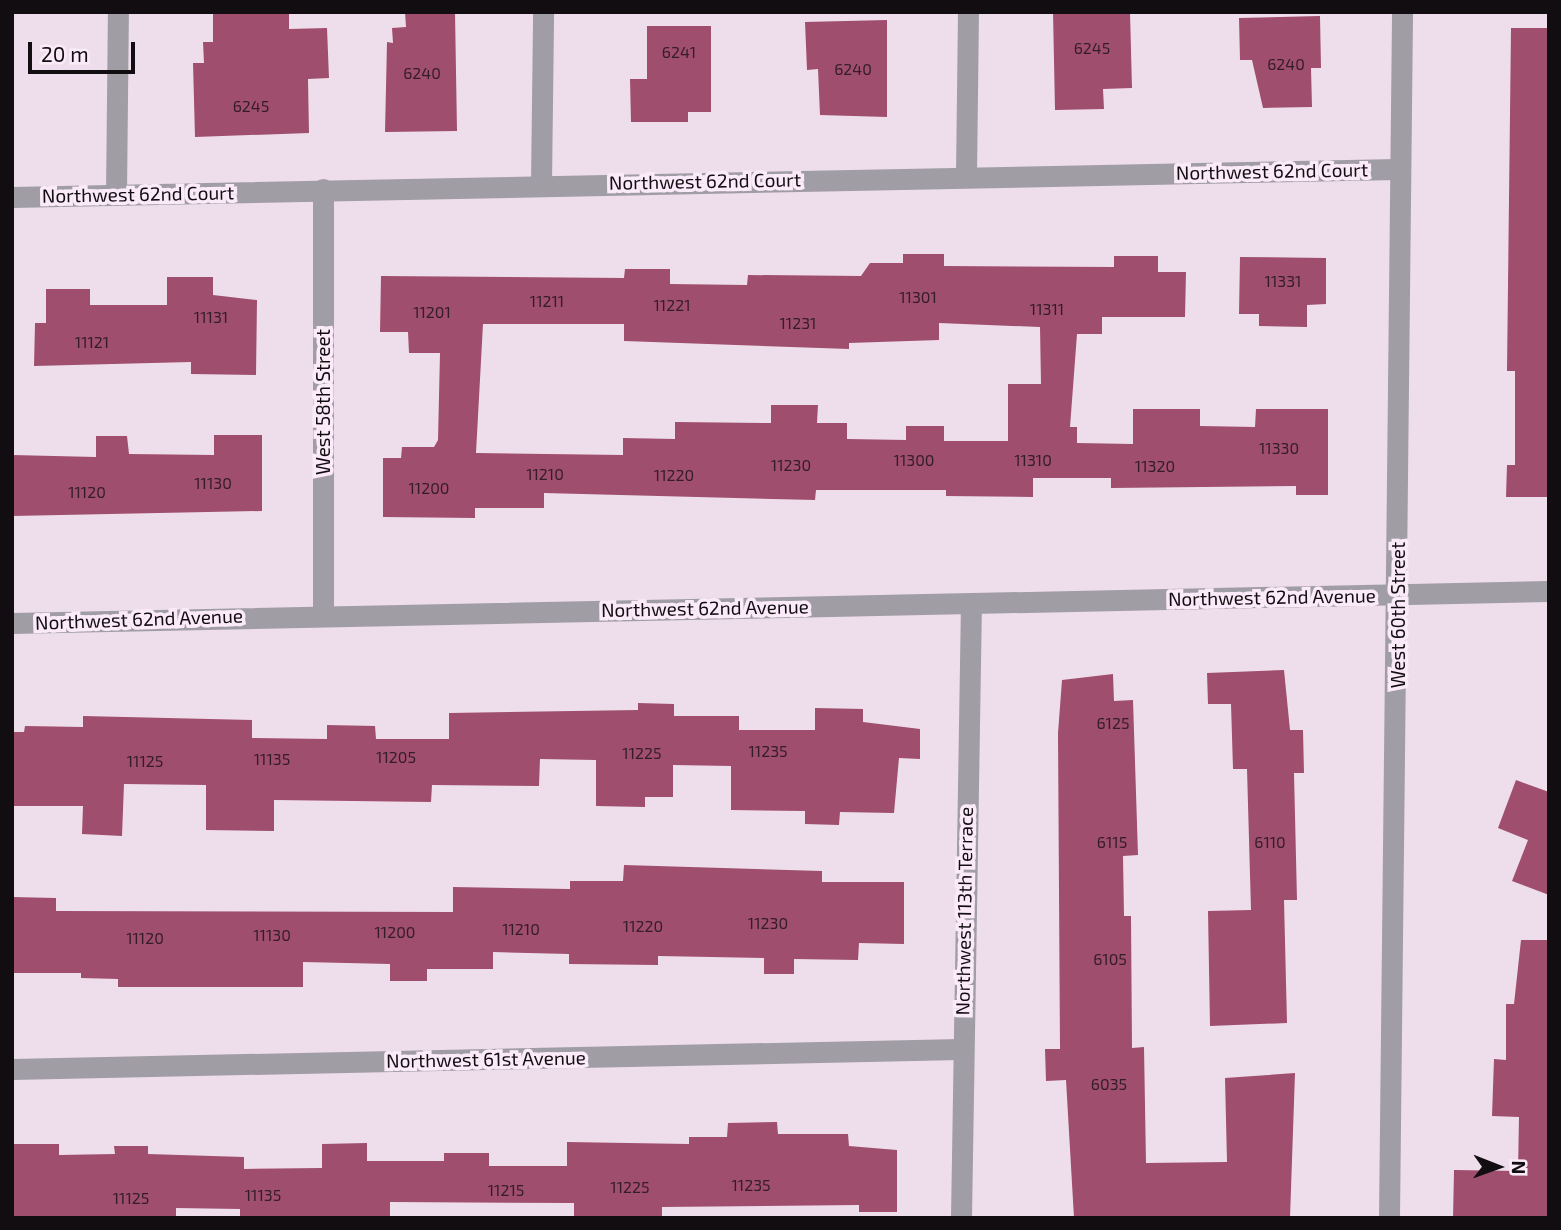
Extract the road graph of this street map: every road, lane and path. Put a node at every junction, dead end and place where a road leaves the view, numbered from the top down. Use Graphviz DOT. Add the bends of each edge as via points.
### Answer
graph roads {
  1 [pos="118,12"];
  2 [pos="543,12"];
  3 [pos="968,12"];
  4 [pos="1402,12"];
  5 [pos="1398,169"];
  6 [pos="966,175"];
  7 [pos="541,184"];
  8 [pos="323,189"];
  9 [pos="116,194"];
  10 [pos="12,197"];
  11 [pos="1549,591"];
  12 [pos="1399,595"];
  13 [pos="971,604"];
  14 [pos="323,614"];
  15 [pos="12,623"];
  16 [pos="961,1048"];
  17 [pos="12,1069"];
  18 [pos="961,1218"];
  19 [pos="1389,1218"];
  1 -- 9 [label="street"];
  2 -- 7 [label="street"];
  3 -- 6 [label="street"];
  4 -- 5 [label="street, West 60th Street"];
  5 -- 6 [label="street, Northwest 62nd Court"];
  5 -- 12 [label="street, West 60th Street"];
  6 -- 7 [label="street, Northwest 62nd Court"];
  7 -- 8 [label="street, Northwest 62nd Court"];
  8 -- 9 [label="street, Northwest 62nd Court"];
  8 -- 14 [label="street, West 58th Street"];
  9 -- 10 [label="street, Northwest 62nd Court"];
  11 -- 12 [label="street, Northwest 62nd Avenue"];
  12 -- 13 [label="street, Northwest 62nd Avenue"];
  12 -- 19 [label="street, West 60th Street"];
  13 -- 14 [label="street, Northwest 62nd Avenue"];
  13 -- 16 [label="street, Northwest 113th Terrace"];
  14 -- 15 [label="street, Northwest 62nd Avenue"];
  16 -- 17 [label="street, Northwest 61st Avenue"];
  16 -- 18 [label="street, Northwest 113th Terrace"];
}
